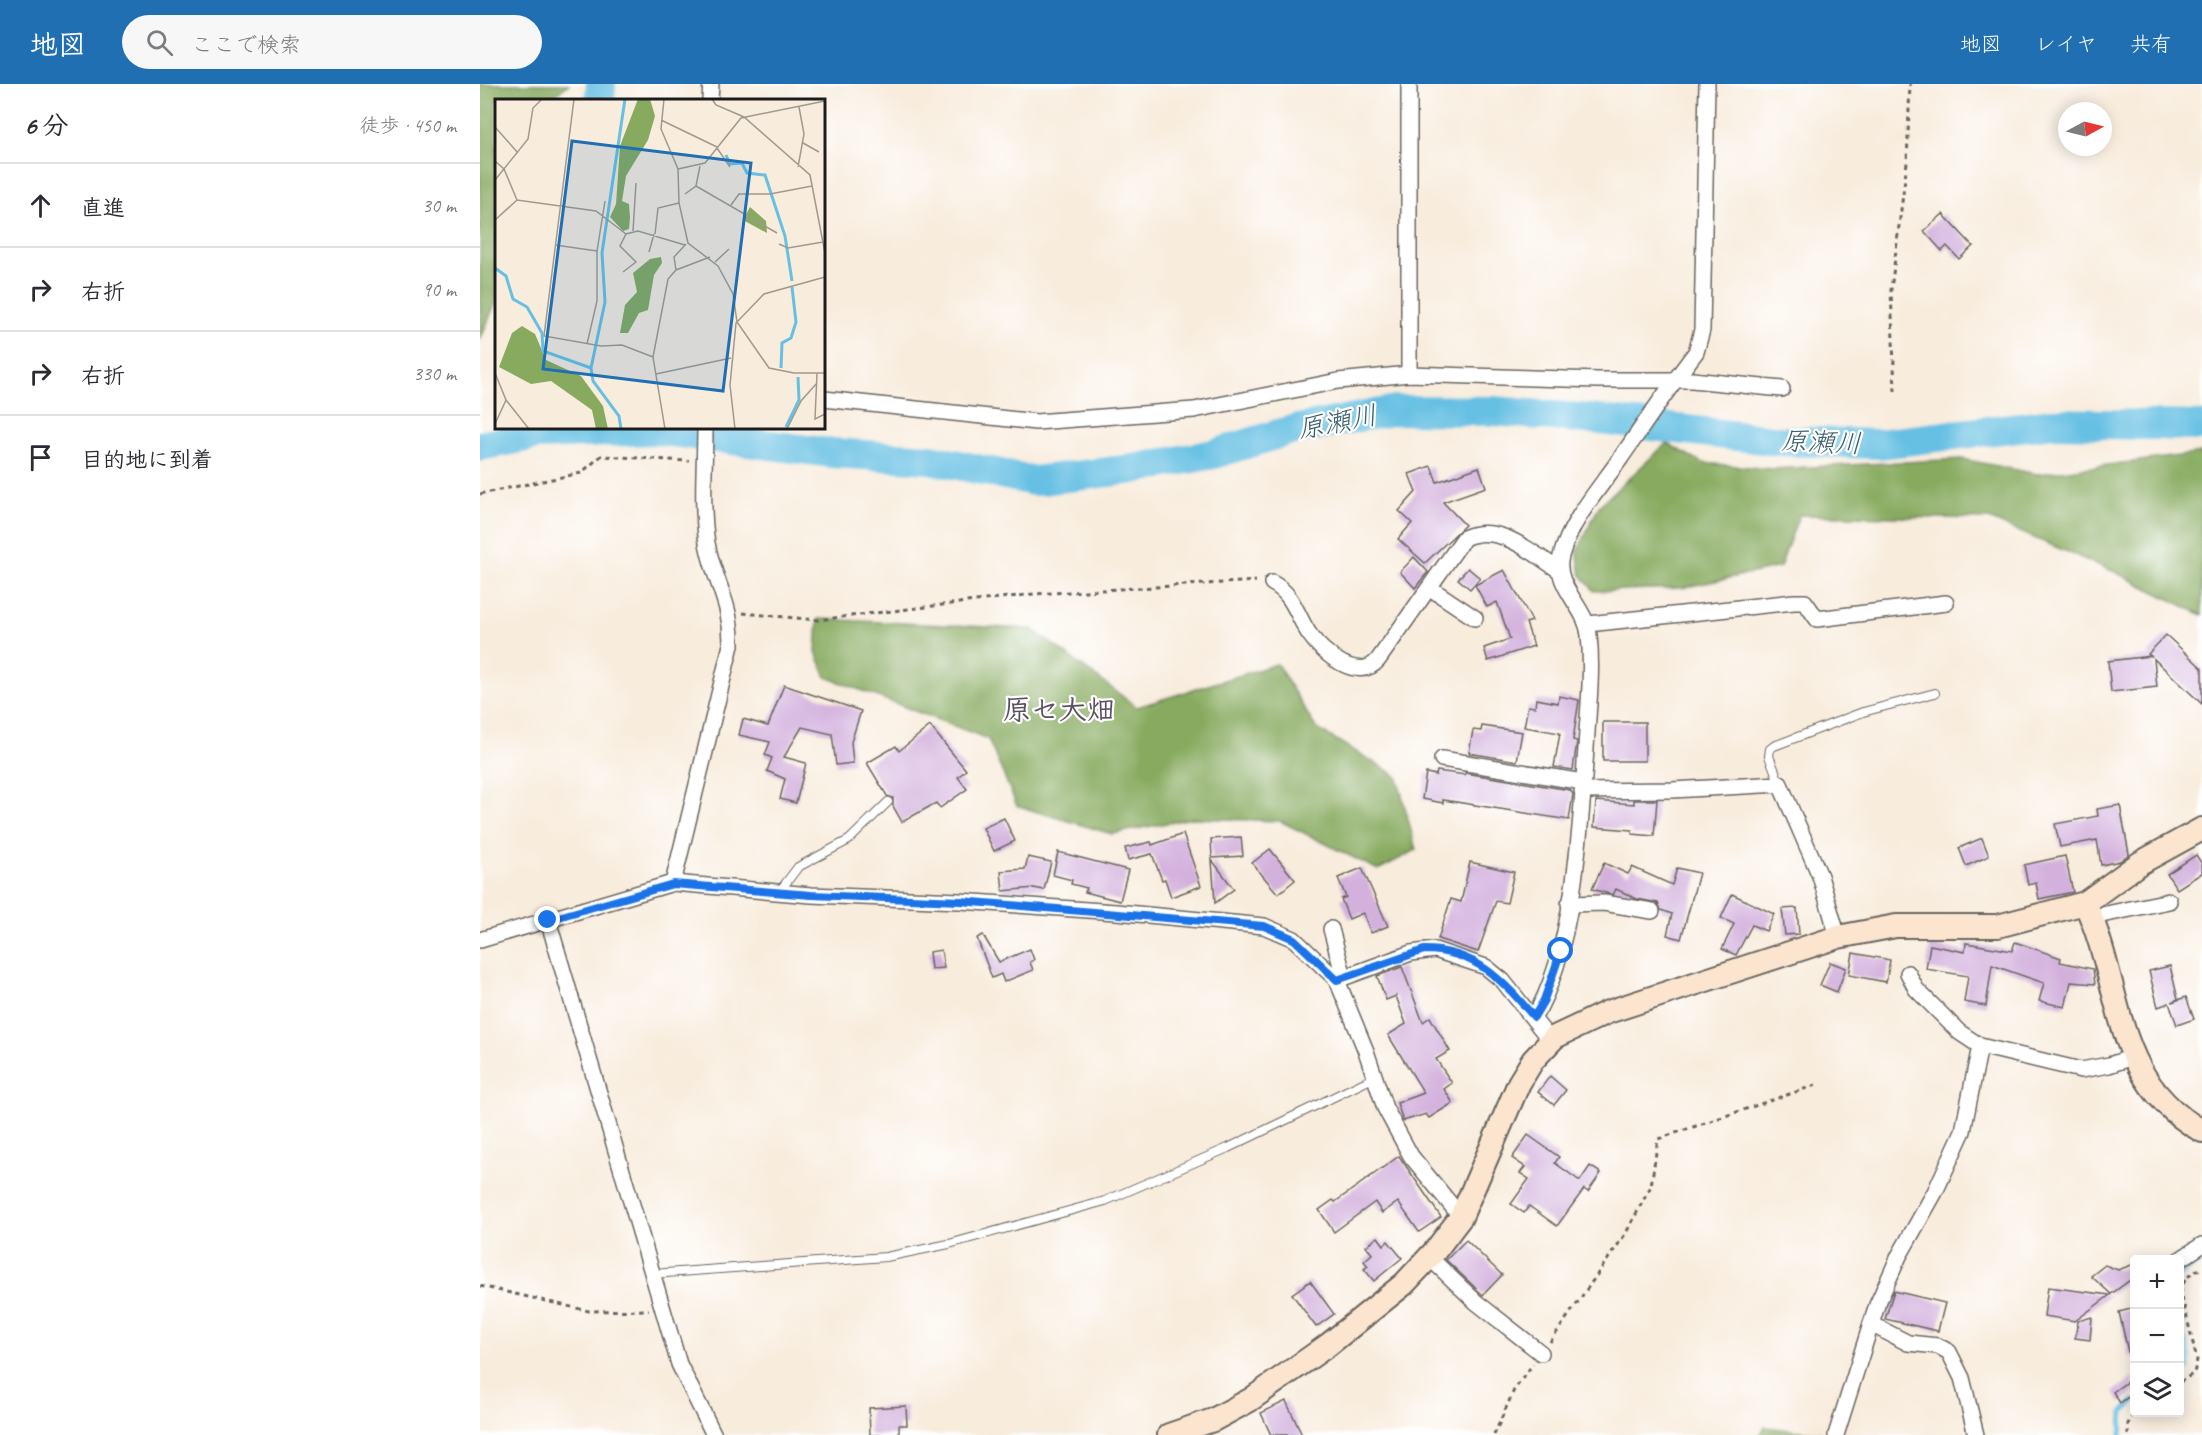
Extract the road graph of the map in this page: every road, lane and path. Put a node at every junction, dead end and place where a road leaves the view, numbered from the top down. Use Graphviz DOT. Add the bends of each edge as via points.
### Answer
graph roads {
  1 [pos="711,84"];
  2 [pos="1409,84"];
  3 [pos="1707,84"];
  4 [pos="1910,84"];
  5 [pos="710,99"];
  6 [pos="1409,374"];
  7 [pos="1673,381"];
  8 [pos="1782,389"];
  9 [pos="1895,391"];
  10 [pos="825,399"];
  11 [pos="705,429"];
  12 [pos="705,464"];
  13 [pos="480,494"];
  14 [pos="1559,570"];
  15 [pos="1272,583"];
  16 [pos="1430,588"];
  17 [pos="1946,603"];
  18 [pos="730,612"];
  19 [pos="1475,618"];
  20 [pos="1588,624"];
  21 [pos="1935,693"];
  22 [pos="1442,759"];
  23 [pos="1780,784"];
  24 [pos="1583,787"];
  25 [pos="888,802"];
  26 [pos="2202,829"];
  27 [pos="673,884"];
  28 [pos="779,892"];
  29 [pos="2169,901"];
  30 [pos="1569,904"];
  31 [pos="2088,910"];
  32 [pos="1652,911"];
  33 [pos="548,920"];
  34 [pos="1331,929"];
  35 [pos="1838,937"];
  36 [pos="480,940"];
  37 [pos="1908,973"];
  38 [pos="1340,979"];
  39 [pos="1534,1017"];
  40 [pos="1550,1041"];
  41 [pos="1980,1046"];
  42 [pos="2133,1057"];
  43 [pos="1375,1077"];
  44 [pos="1816,1085"];
  45 [pos="2202,1131"];
  46 [pos="1461,1217"];
  47 [pos="2202,1245"];
  48 [pos="1429,1257"];
  49 [pos="2184,1257"];
  50 [pos="2202,1268"];
  51 [pos="651,1274"];
  52 [pos="480,1286"];
  53 [pos="662,1309"];
  54 [pos="1871,1324"];
  55 [pos="1541,1353"];
  56 [pos="2184,1379"];
  57 [pos="2132,1417"];
  58 [pos="714,1435"];
  59 [pos="1169,1435"];
  60 [pos="1494,1435"];
  61 [pos="1836,1435"];
  62 [pos="1976,1435"];
  63 [pos="2128,1435"];
  1 -- 5 [label="street"];
  2 -- 6 [label="street"];
  3 -- 7 [label="street" via="1702,330 1696,352"];
  4 -- 9 [label="path" via="1908,152 1892,280"];
  6 -- 7 [label="street"];
  6 -- 10 [label="street" via="1338,381 1194,410 1036,422"];
  7 -- 8 [label="street"];
  7 -- 14 [label="street" via="1583,512 1568,540"];
  11 -- 12 [label="street"];
  12 -- 13 [label="path" via="601,456 581,473"];
  12 -- 18 [label="street" via="707,543"];
  14 -- 16 [label="street" via="1509,539 1477,532 1464,538"];
  14 -- 20 [label="street"];
  15 -- 16 [label="street" via="1288,595 1310,636 1336,659 1360,670 1372,667"];
  15 -- 18 [label="path" via="1261,580 1034,594 817,620"];
  16 -- 19 [label="street"];
  17 -- 20 [label="street" via="1817,620 1805,602 1794,602"];
  18 -- 27 [label="street" via="731,645"];
  20 -- 24 [label="street" via="1592,661"];
  21 -- 23 [label="lane" via="1863,712 1774,746 1769,756"];
  22 -- 24 [label="street"];
  23 -- 24 [label="street" via="1672,790"];
  23 -- 35 [label="street" via="1820,876"];
  24 -- 30 [label="street"];
  25 -- 28 [label="lane" via="849,840 798,867"];
  26 -- 31 [label="street" via="2140,863"];
  27 -- 28 [label="street"];
  27 -- 33 [label="street"];
  28 -- 38 [label="street" via="960,901 1264,926 1294,939"];
  29 -- 31 [label="street"];
  30 -- 32 [label="street" via="1604,903"];
  30 -- 39 [label="street" via="1561,951"];
  31 -- 35 [label="street" via="1998,926 1896,926"];
  31 -- 42 [label="street"];
  33 -- 36 [label="street"];
  33 -- 51 [label="street"];
  34 -- 38 [label="street"];
  35 -- 40 [label="street" via="1608,1012"];
  37 -- 41 [label="street" via="1923,996 1959,1032"];
  38 -- 39 [label="street" via="1418,951 1435,950 1486,967"];
  38 -- 43 [label="street"];
  39 -- 40 [label="street"];
  40 -- 46 [label="street" via="1519,1083"];
  41 -- 42 [label="street" via="2081,1070"];
  41 -- 54 [label="street" via="1963,1131 1899,1256"];
  42 -- 45 [label="street" via="2157,1097"];
  43 -- 46 [label="street" via="1385,1108 1411,1156"];
  43 -- 51 [label="lane" via="1106,1201 960,1241 886,1257"];
  44 -- 55 [label="path" via="1658,1139 1651,1186 1626,1233"];
  46 -- 48 [label="street"];
  47 -- 49 [label="street"];
  48 -- 55 [label="street" via="1476,1302"];
  48 -- 59 [label="street" via="1404,1284 1250,1401 1213,1420"];
  50 -- 56 [label="path" via="2182,1283 2197,1360 2194,1373"];
  51 -- 53 [label="street"];
  52 -- 53 [label="path" via="589,1311"];
  53 -- 58 [label="street" via="679,1364"];
  54 -- 61 [label="street"];
  54 -- 62 [label="street" via="1908,1343 1938,1346 1949,1352 1962,1378"];
  55 -- 60 [label="path" via="1514,1390"];
  57 -- 63 [label="path"];
}
